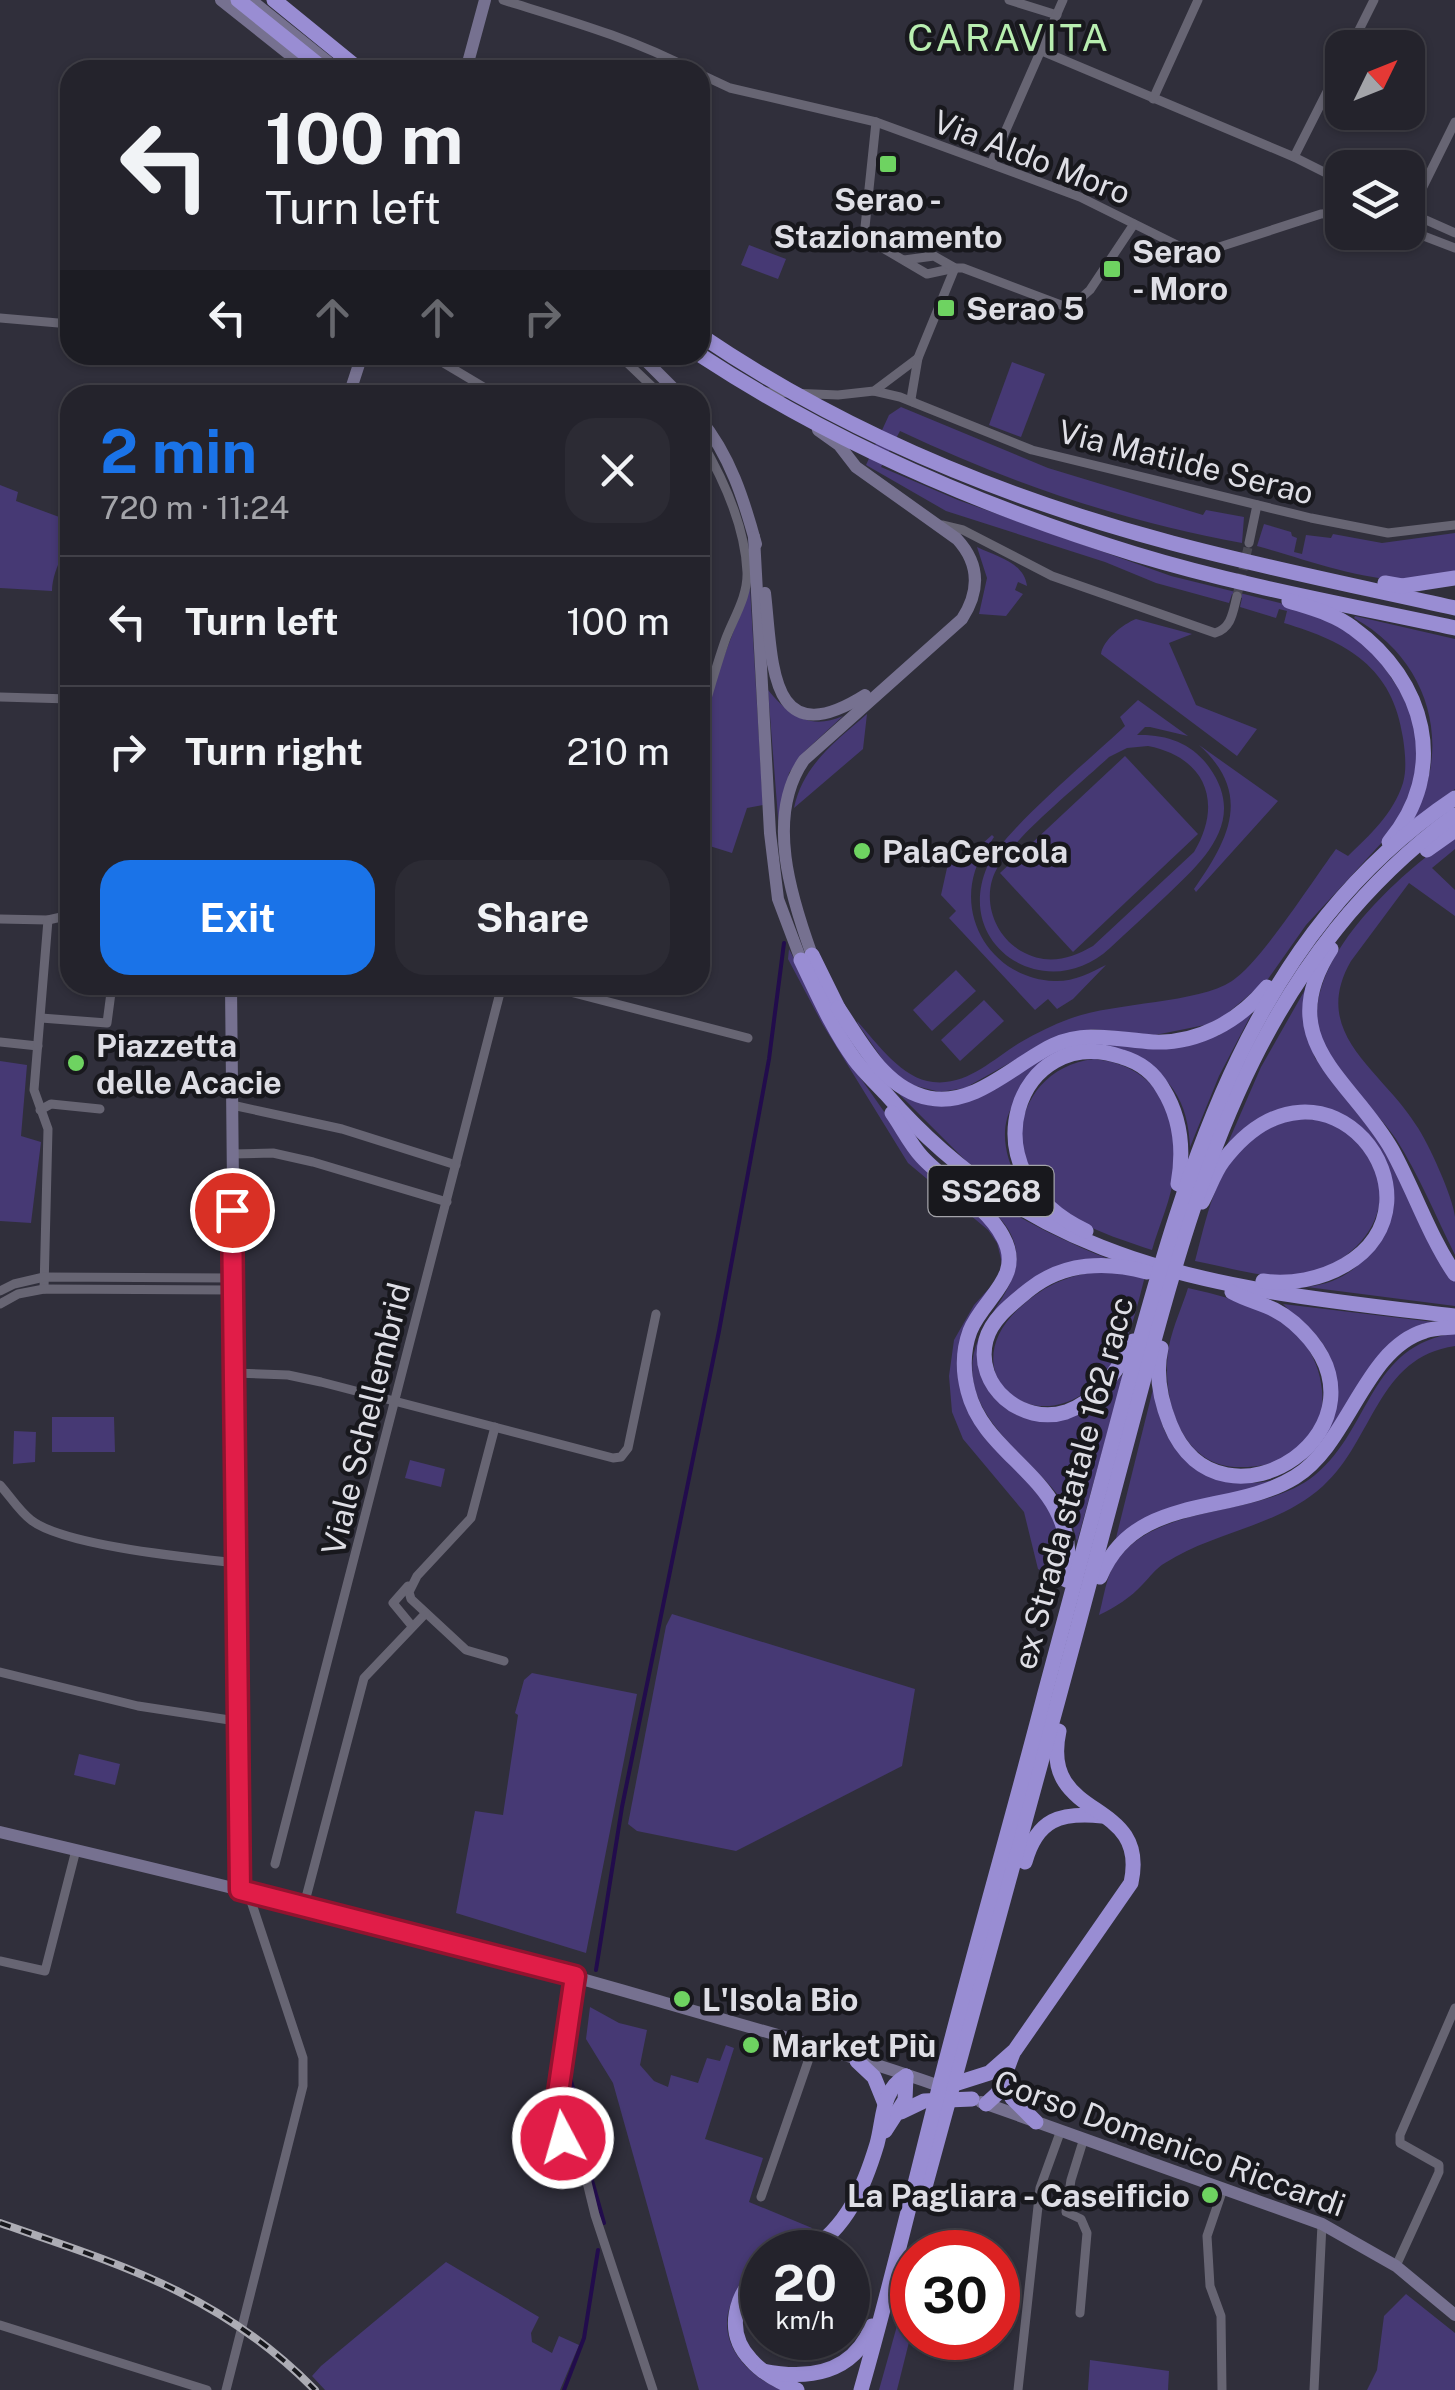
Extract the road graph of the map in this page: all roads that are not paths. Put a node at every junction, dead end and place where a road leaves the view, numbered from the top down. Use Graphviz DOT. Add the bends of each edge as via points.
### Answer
graph roads {
  1 [pos="221,0"];
  2 [pos="238,0"];
  3 [pos="251,0"];
  4 [pos="274,0"];
  5 [pos="485,0"];
  6 [pos="503,0"];
  7 [pos="1010,0"];
  8 [pos="1063,0"];
  9 [pos="1198,0"];
  10 [pos="1374,0"];
  11 [pos="1057,15"];
  12 [pos="1359,30"];
  13 [pos="1042,50"];
  14 [pos="296,60"];
  15 [pos="313,60"];
  16 [pos="326,60"];
  17 [pos="348,60"];
  18 [pos="469,60"];
  19 [pos="673,60"];
  20 [pos="710,79"];
  21 [pos="1325,96"];
  22 [pos="1153,99"];
  23 [pos="876,122"];
  24 [pos="1455,122"];
  25 [pos="1294,158"];
  26 [pos="991,164"];
  27 [pos="1325,173"];
  28 [pos="1425,179"];
  29 [pos="1325,214"];
  30 [pos="1425,220"];
  31 [pos="1134,224"];
  32 [pos="1455,233"];
  33 [pos="1425,237"];
  34 [pos="1455,248"];
  35 [pos="904,260"];
  36 [pos="956,268"];
  37 [pos="0,318"];
  38 [pos="60,323"];
  39 [pos="710,342"];
  40 [pos="710,358"];
  41 [pos="710,358"];
  42 [pos="918,358"];
  43 [pos="446,365"];
  44 [pos="630,365"];
  45 [pos="650,365"];
  46 [pos="480,385"];
  47 [pos="651,385"];
  48 [pos="670,385"];
  49 [pos="874,391"];
  50 [pos="767,392"];
  51 [pos="913,402"];
  52 [pos="710,435"];
  53 [pos="900,455"];
  54 [pos="710,460"];
  55 [pos="1257,505"];
  56 [pos="942,525"];
  57 [pos="1455,525"];
  58 [pos="754,537"];
  59 [pos="1171,543"];
  60 [pos="1249,543"];
  61 [pos="1455,578"];
  62 [pos="1243,590"];
  63 [pos="1455,608"];
  64 [pos="1455,628"];
  65 [pos="893,678"];
  66 [pos="710,688"];
  67 [pos="0,696"];
  68 [pos="60,699"];
  69 [pos="1455,798"];
  70 [pos="1455,815"];
  71 [pos="1455,830"];
  72 [pos="1400,860"];
  73 [pos="1374,886"];
  74 [pos="1338,904"];
  75 [pos="60,917"];
  76 [pos="0,919"];
  77 [pos="48,920"];
  78 [pos="1311,934"];
  79 [pos="807,958"];
  80 [pos="111,995"];
  81 [pos="231,995"];
  82 [pos="499,995"];
  83 [pos="582,995"];
  84 [pos="838,1008"];
  85 [pos="41,1018"];
  86 [pos="748,1038"];
  87 [pos="0,1042"];
  88 [pos="38,1046"];
  89 [pos="855,1060"];
  90 [pos="882,1090"];
  91 [pos="232,1105"];
  92 [pos="100,1109"];
  93 [pos="40,1110"];
  94 [pos="232,1154"];
  95 [pos="456,1165"];
  96 [pos="447,1202"];
  97 [pos="1176,1235"];
  98 [pos="1147,1263"];
  99 [pos="1185,1273"];
  100 [pos="1455,1274"];
  101 [pos="1210,1280"];
  102 [pos="44,1283"];
  103 [pos="232,1284"];
  104 [pos="0,1291"];
  105 [pos="1157,1302"];
  106 [pos="0,1304"];
  107 [pos="656,1314"];
  108 [pos="1455,1316"];
  109 [pos="1455,1327"];
  110 [pos="234,1373"];
  111 [pos="397,1402"];
  112 [pos="495,1427"];
  113 [pos="0,1485"];
  114 [pos="237,1564"];
  115 [pos="1073,1567"];
  116 [pos="410,1584"];
  117 [pos="424,1614"];
  118 [pos="412,1626"];
  119 [pos="1077,1630"];
  120 [pos="504,1661"];
  121 [pos="0,1672"];
  122 [pos="236,1721"];
  123 [pos="1106,1816"];
  124 [pos="0,1832"];
  125 [pos="76,1850"];
  126 [pos="275,1864"];
  127 [pos="244,1891"];
  128 [pos="304,1905"];
  129 [pos="0,1961"];
  130 [pos="575,1976"];
  131 [pos="1455,2008"];
  132 [pos="970,2030"];
  133 [pos="813,2047"];
  134 [pos="1014,2050"];
  135 [pos="857,2060"];
  136 [pos="989,2073"];
  137 [pos="903,2075"];
  138 [pos="1005,2081"];
  139 [pos="942,2087"];
  140 [pos="979,2101"];
  141 [pos="891,2109"];
  142 [pos="1036,2122"];
  143 [pos="1061,2130"];
  144 [pos="1084,2138"];
  145 [pos="1223,2189"];
  146 [pos="761,2197"];
  147 [pos="1322,2224"];
  148 [pos="835,2230"];
  149 [pos="905,2230"];
  150 [pos="908,2230"];
  151 [pos="1396,2266"];
  152 [pos="890,2282"];
  153 [pos="890,2289"];
  154 [pos="890,2295"];
  155 [pos="740,2304"];
  156 [pos="1080,2314"];
  157 [pos="1455,2315"];
  158 [pos="0,2326"];
  159 [pos="740,2343"];
  160 [pos="752,2360"];
  161 [pos="763,2370"];
  162 [pos="206,2390"];
  163 [pos="226,2390"];
  164 [pos="653,2390"];
  165 [pos="797,2390"];
  166 [pos="862,2390"];
  167 [pos="870,2390"];
  168 [pos="1018,2390"];
  169 [pos="1222,2390"];
  170 [pos="1314,2390"];
  1 -- 14 [label="street"];
  2 -- 15 [label="highway"];
  3 -- 16 [label="street"];
  4 -- 17 [label="highway"];
  5 -- 18 [label="street"];
  6 -- 19 [label="street"];
  7 -- 11 [label="street"];
  8 -- 11 [label="street"];
  9 -- 22 [label="street"];
  10 -- 12 [label="street"];
  11 -- 13 [label="street"];
  13 -- 22 [label="street"];
  13 -- 26 [label="street"];
  20 -- 23 [label="street, Via Aldo Moro"];
  21 -- 25 [label="street"];
  22 -- 25 [label="street"];
  23 -- 26 [label="street, Via Aldo Moro"];
  23 -- 35 [label="street" via="866,234"];
  24 -- 28 [label="street"];
  25 -- 27 [label="street"];
  26 -- 31 [label="street, Via Aldo Moro"];
  29 -- 31 [label="street, Via Aldo Moro" via="1198,253"];
  30 -- 32 [label="street"];
  31 -- 36 [label="street" via="1073,305"];
  33 -- 34 [label="street"];
  35 -- 36 [label="street" via="934,256"];
  35 -- 36 [label="street" via="928,274"];
  36 -- 42 [label="street"];
  37 -- 38 [label="street"];
  39 -- 53 [label="highway"];
  40 -- 53 [label="highway" via="822,426"];
  41 -- 50 [label="street"];
  42 -- 49 [label="street"];
  42 -- 51 [label="street"];
  43 -- 46 [label="street"];
  44 -- 47 [label="street"];
  45 -- 48 [label="street"];
  49 -- 50 [label="street"];
  49 -- 51 [label="street, Via Matilde Serao"];
  50 -- 56 [label="street" via="838,445 856,467"];
  51 -- 55 [label="street, Via Matilde Serao" via="1032,450"];
  52 -- 58 [label="street" via="729,466"];
  53 -- 59 [label="highway"];
  53 -- 62 [label="highway" via="996,508"];
  54 -- 66 [label="street" via="729,499 747,572"];
  55 -- 57 [label="street, Via Matilde Serao" via="1388,533"];
  55 -- 60 [label="street"];
  56 -- 62 [label="street" via="1052,576 1215,633 1230,622"];
  56 -- 65 [label="street" via="968,554 976,590 962,619"];
  58 -- 65 [label="street" via="775,670 788,705 814,716 833,714"];
  58 -- 79 [label="street" via="778,899"];
  59 -- 61 [label="highway" via="1402,586"];
  59 -- 63 [label="highway"];
  62 -- 64 [label="highway"];
  62 -- 74 [label="highway" via="1350,625 1400,671 1421,721 1424,757 1414,799 1398,830"];
  65 -- 79 [label="street" via="804,760 786,801 788,874"];
  67 -- 68 [label="street"];
  69 -- 74 [label="highway, ex Strada statale 162 racc"];
  70 -- 72 [label="highway, ex Strada statale 162 racc"];
  71 -- 72 [label="highway" via="1418,857"];
  72 -- 73 [label="highway, ex Strada statale 162 racc"];
  73 -- 97 [label="highway, ex Strada statale 162 racc" via="1306,966 1256,1050"];
  73 -- 100 [label="highway" via="1320,966 1310,1024 1324,1062 1390,1146"];
  74 -- 78 [label="highway, ex Strada statale 162 racc"];
  75 -- 77 [label="street"];
  76 -- 77 [label="street"];
  77 -- 85 [label="street"];
  78 -- 84 [label="highway" via="1258,998 1201,1035 1154,1042 1067,1040 951,1098 924,1097 890,1078"];
  78 -- 97 [label="highway, ex Strada statale 162 racc" via="1226,1079 1194,1160"];
  79 -- 84 [label="highway, SS268"];
  79 -- 89 [label="highway, SS268"];
  80 -- 85 [label="street" via="107,1023"];
  81 -- 91 [label="street"];
  82 -- 95 [label="street, Viale Schellembrid"];
  83 -- 86 [label="street"];
  84 -- 90 [label="highway, SS268"];
  85 -- 88 [label="street"];
  87 -- 88 [label="street"];
  88 -- 93 [label="street" via="34,1090"];
  89 -- 90 [label="highway, SS268"];
  89 -- 115 [label="highway" via="920,1155 1003,1236 1007,1277 970,1330 966,1386 979,1416 1046,1492"];
  90 -- 98 [label="highway, SS268" via="924,1136 999,1197 1056,1229"];
  91 -- 94 [label="street"];
  91 -- 95 [label="street" via="357,1133"];
  92 -- 93 [label="street" via="50,1104"];
  93 -- 102 [label="street" via="48,1130"];
  94 -- 96 [label="street" via="314,1162"];
  94 -- 103 [label="street"];
  95 -- 96 [label="street, Viale Schellembrid"];
  96 -- 111 [label="street, Viale Schellembrid"];
  97 -- 98 [label="highway" via="1180,1139 1157,1079 1128,1059 1100,1051 1059,1060 1036,1078 1018,1108 1017,1160 1033,1191 1055,1213"];
  97 -- 99 [label="highway" via="1240,1141 1277,1117 1321,1113 1352,1126 1378,1156 1388,1198 1382,1224 1349,1263 1287,1282"];
  97 -- 105 [label="highway, ex Strada statale 162 racc"];
  98 -- 99 [label="highway, SS268"];
  99 -- 101 [label="highway, SS268"];
  99 -- 105 [label="highway" via="1088,1266 1040,1281 994,1322 984,1358 988,1378 1013,1406 1046,1415 1066,1412 1104,1386"];
  101 -- 105 [label="highway" via="1276,1310 1324,1363 1328,1414 1319,1434 1292,1462 1271,1472 1225,1474 1204,1464 1172,1430 1159,1390"];
  101 -- 108 [label="highway, SS268"];
  102 -- 103 [label="street"];
  102 -- 104 [label="street"];
  102 -- 106 [label="street"];
  103 -- 110 [label="street"];
  105 -- 115 [label="highway, ex Strada statale 162 racc"];
  105 -- 119 [label="highway, ex Strada statale 162 racc"];
  107 -- 112 [label="street" via="621,1456"];
  109 -- 119 [label="highway" via="1425,1330 1404,1341 1319,1456 1292,1479 1160,1517 1124,1539 1108,1558"];
  110 -- 111 [label="street" via="304,1378"];
  110 -- 114 [label="street"];
  111 -- 112 [label="street"];
  111 -- 126 [label="street, Viale Schellembrid"];
  112 -- 116 [label="street" via="471,1518"];
  113 -- 114 [label="street" via="44,1527 104,1544"];
  114 -- 122 [label="street"];
  115 -- 149 [label="highway, ex Strada statale 162 racc"];
  116 -- 117 [label="street" via="411,1599"];
  116 -- 118 [label="street" via="393,1603"];
  117 -- 118 [label="street"];
  117 -- 120 [label="street" via="466,1650"];
  118 -- 128 [label="street" via="364,1678"];
  119 -- 123 [label="highway" via="1057,1770 1074,1796"];
  119 -- 132 [label="highway, ex Strada statale 162 racc"];
  121 -- 122 [label="street" via="138,1706"];
  122 -- 127 [label="street"];
  123 -- 132 [label="highway" via="1062,1816 1036,1836"];
  123 -- 134 [label="highway" via="1130,1842 1131,1883"];
  124 -- 125 [label="street, Corso Domenico Riccardi"];
  125 -- 127 [label="street, Corso Domenico Riccardi"];
  125 -- 129 [label="street" via="45,1972"];
  127 -- 128 [label="street, Corso Domenico Riccardi"];
  127 -- 163 [label="street" via="303,2058 303,2086"];
  128 -- 130 [label="street, Corso Domenico Riccardi"];
  130 -- 133 [label="street, Corso Domenico Riccardi"];
  130 -- 164 [label="street" via="558,2093 563,2138 583,2166"];
  131 -- 151 [label="street" via="1400,2135 1400,2143 1433,2160 1439,2172"];
  132 -- 150 [label="highway, ex Strada statale 162 racc"];
  133 -- 135 [label="street, Corso Domenico Riccardi"];
  133 -- 146 [label="street"];
  134 -- 136 [label="highway"];
  134 -- 138 [label="highway"];
  135 -- 137 [label="street, Corso Domenico Riccardi"];
  135 -- 141 [label="highway"];
  136 -- 139 [label="highway"];
  136 -- 140 [label="highway"];
  137 -- 139 [label="street, Corso Domenico Riccardi"];
  137 -- 141 [label="highway" via="890,2088"];
  138 -- 140 [label="highway" via="998,2094"];
  138 -- 142 [label="highway"];
  139 -- 140 [label="street, Corso Domenico Riccardi"];
  140 -- 141 [label="highway"];
  140 -- 142 [label="street, Corso Domenico Riccardi"];
  141 -- 148 [label="highway" via="849,2213"];
  142 -- 143 [label="street, Corso Domenico Riccardi"];
  143 -- 144 [label="street, Corso Domenico Riccardi"];
  143 -- 168 [label="street" via="1040,2188"];
  144 -- 145 [label="street, Corso Domenico Riccardi"];
  144 -- 156 [label="street" via="1066,2212 1081,2218 1087,2232"];
  145 -- 147 [label="street, Corso Domenico Riccardi"];
  145 -- 169 [label="street" via="1207,2236 1210,2286 1221,2316"];
  147 -- 151 [label="street, Corso Domenico Riccardi"];
  147 -- 170 [label="street"];
  151 -- 157 [label="street, Corso Domenico Riccardi"];
  152 -- 161 [label="highway" via="870,2332 848,2359 813,2375"];
  153 -- 166 [label="highway"];
  154 -- 167 [label="highway"];
  155 -- 159 [label="highway"];
  158 -- 162 [label="street"];
  160 -- 161 [label="highway"];
  161 -- 165 [label="highway"];
}
